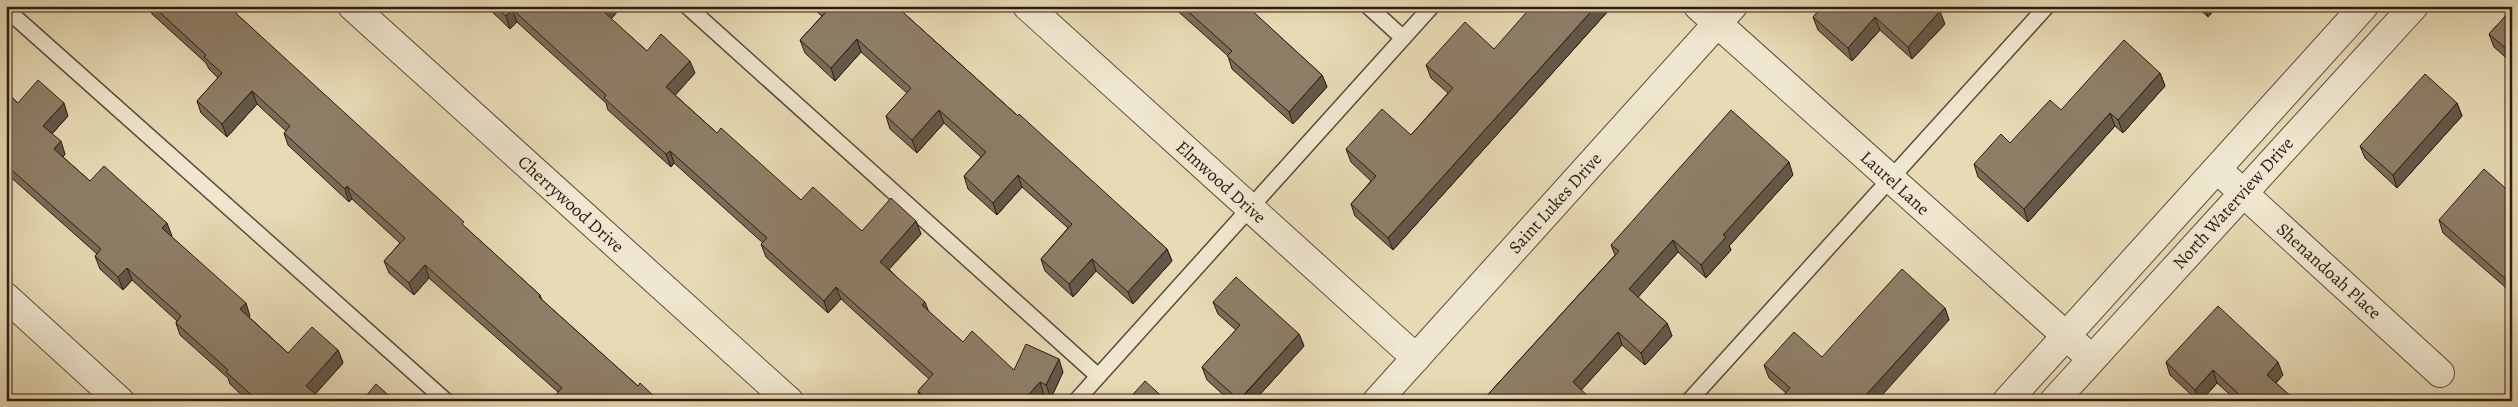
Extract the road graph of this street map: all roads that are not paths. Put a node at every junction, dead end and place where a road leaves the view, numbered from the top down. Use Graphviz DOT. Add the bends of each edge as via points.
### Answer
graph roads {
  1 [pos="352,6"];
  2 [pos="687,6"];
  3 [pos="1027,6"];
  4 [pos="1368,6"];
  5 [pos="1432,6"];
  6 [pos="2047,6"];
  7 [pos="2364,6"];
  8 [pos="2414,6"];
  9 [pos="6,9"];
  10 [pos="1716,12"];
  11 [pos="1403,38"];
  12 [pos="2218,170"];
  13 [pos="1890,179"];
  14 [pos="2243,192"];
  15 [pos="1249,207"];
  16 [pos="6,297"];
  17 [pos="2066,336"];
  18 [pos="1416,358"];
  19 [pos="2092,359"];
  20 [pos="2440,373"];
  21 [pos="1098,376"];
  22 [pos="120,401"];
  23 [pos="446,401"];
  24 [pos="789,401"];
  25 [pos="1076,401"];
  26 [pos="1377,401"];
  27 [pos="1689,401"];
  28 [pos="2007,401"];
  29 [pos="2054,401"];
  1 -- 24 [label="street, Cherrywood Drive"];
  2 -- 21 [label="lane"];
  3 -- 15 [label="street, Elmwood Drive"];
  4 -- 11 [label="lane"];
  5 -- 11 [label="lane"];
  6 -- 13 [label="lane"];
  7 -- 12 [label="street, North Waterview Drive"];
  8 -- 14 [label="street, North Waterview Drive"];
  9 -- 23 [label="lane"];
  10 -- 13 [label="street, Laurel Lane"];
  10 -- 18 [label="street, Saint Lukes Drive"];
  11 -- 15 [label="lane"];
  12 -- 14 [label="street, Shenandoah Place"];
  12 -- 17 [label="street, North Waterview Drive"];
  13 -- 17 [label="street, Laurel Lane"];
  13 -- 27 [label="lane"];
  14 -- 19 [label="street, North Waterview Drive"];
  14 -- 20 [label="street, Shenandoah Place"];
  15 -- 18 [label="street, Elmwood Drive"];
  15 -- 21 [label="lane"];
  16 -- 22 [label="street"];
  17 -- 19 [label="street, Laurel Lane"];
  17 -- 28 [label="street, North Waterview Drive"];
  18 -- 26 [label="street, Saint Lukes Drive"];
  19 -- 29 [label="street, North Waterview Drive"];
  21 -- 25 [label="lane"];
}
